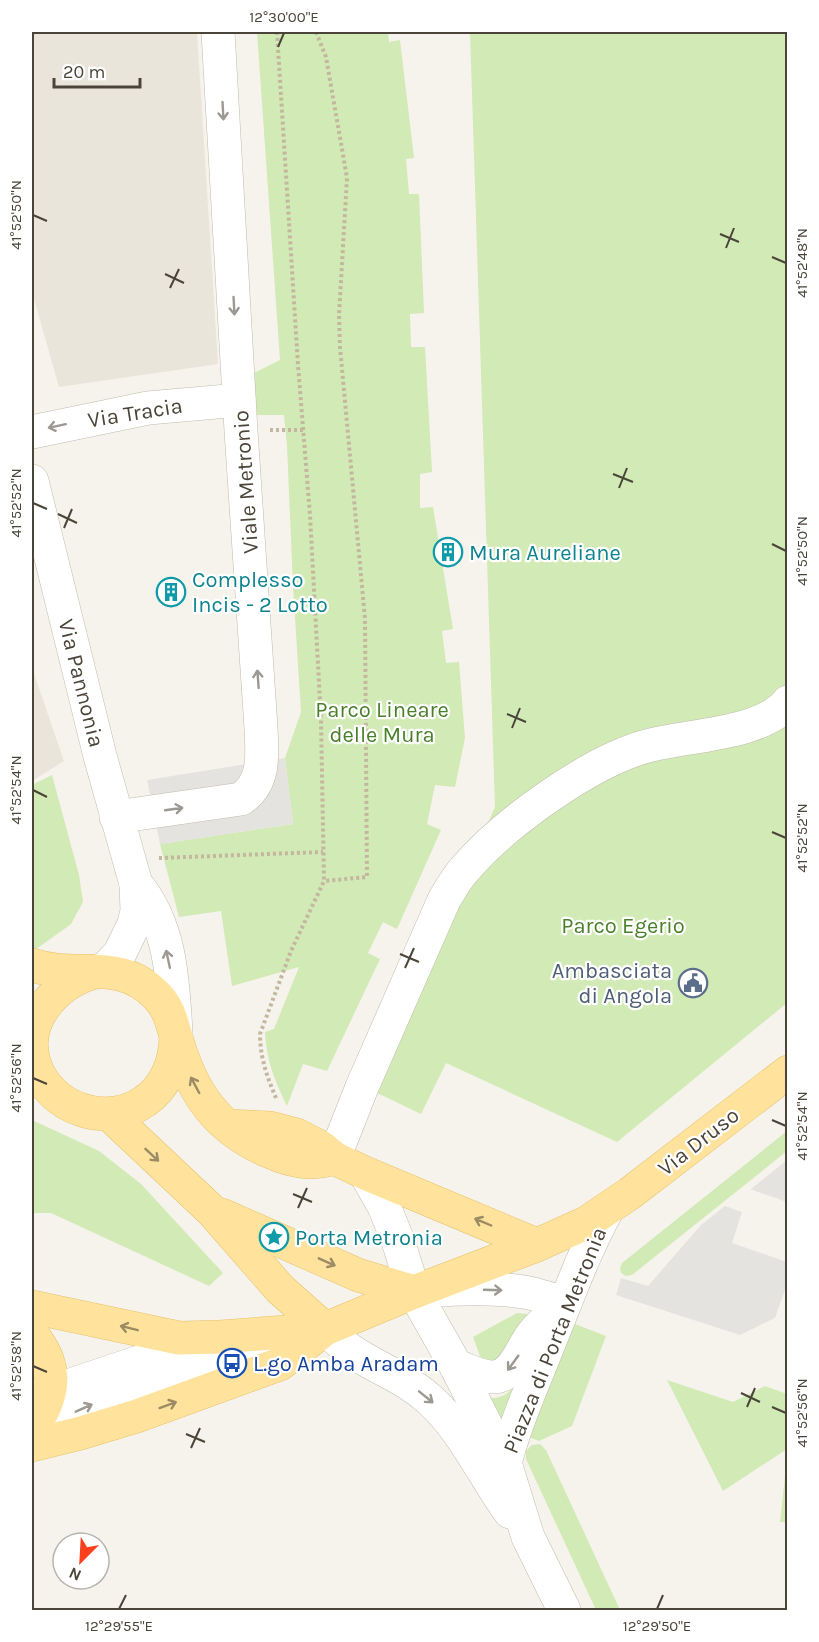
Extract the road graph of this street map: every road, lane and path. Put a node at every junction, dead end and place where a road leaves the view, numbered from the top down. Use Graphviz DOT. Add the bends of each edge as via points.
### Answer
graph roads {
  1 [pos="218,32"];
  2 [pos="276,32"];
  3 [pos="316,32"];
  4 [pos="239,400"];
  5 [pos="262,430"];
  6 [pos="303,430"];
  7 [pos="32,432"];
  8 [pos="32,481"];
  9 [pos="788,702"];
  10 [pos="117,817"];
  11 [pos="323,852"];
  12 [pos="158,858"];
  13 [pos="324,881"];
  14 [pos="136,884"];
  15 [pos="32,965"];
  16 [pos="99,971"];
  17 [pos="33,1023"];
  18 [pos="176,1038"];
  19 [pos="788,1072"];
  20 [pos="278,1101"];
  21 [pos="110,1114"];
  22 [pos="334,1158"];
  23 [pos="365,1173"];
  24 [pos="607,1210"];
  25 [pos="537,1245"];
  26 [pos="266,1250"];
  27 [pos="414,1292"];
  28 [pos="565,1303"];
  29 [pos="32,1307"];
  30 [pos="325,1329"];
  31 [pos="32,1334"];
  32 [pos="256,1334"];
  33 [pos="207,1338"];
  34 [pos="456,1366"];
  35 [pos="41,1394"];
  36 [pos="32,1427"];
  37 [pos="32,1434"];
  38 [pos="32,1445"];
  39 [pos="493,1466"];
  40 [pos="564,1611"];
  1 -- 4 [label="street, Viale Metronio, one-way"];
  2 -- 6 [label="path"];
  3 -- 13 [label="path" via="326,57 347,178 340,347 365,619 367,712 367,877"];
  4 -- 7 [label="street, Via Tracia, one-way" via="148,408"];
  10 -- 4 [label="street, Viale Metronio, one-way" via="233,801 248,794 259,777 261,728"];
  5 -- 6 [label="path"];
  6 -- 11 [label="path" via="321,720"];
  8 -- 10 [label="street, Via Pannonia"];
  9 -- 22 [label="street" via="752,726 661,742 613,759 545,799 481,852 444,900"];
  10 -- 14 [label="street, Via Pannonia"];
  11 -- 12 [label="path"];
  11 -- 13 [label="path"];
  13 -- 20 [label="path" via="291,951 260,1034 266,1075"];
  14 -- 16 [label="street" via="134,924 120,953"];
  18 -- 14 [label="street, one-way" via="173,982 164,938 155,912"];
  15 -- 16 [label="main road" via="58,971"];
  16 -- 17 [label="main road" via="75,979 57,991"];
  16 -- 18 [label="main road" via="125,975 156,994 170,1014"];
  17 -- 21 [label="main road" via="33,1056 48,1086 68,1105 90,1113"];
  18 -- 21 [label="main road" via="173,1061 159,1087 135,1107"];
  22 -- 18 [label="main road, one-way" via="313,1163 292,1147 249,1142 226,1126 199,1094"];
  19 -- 24 [label="main road, Via Druso"];
  21 -- 26 [label="main road, Piazza di Porta Metronia, one-way" via="212,1211"];
  22 -- 23 [label="main road"];
  25 -- 23 [label="main road, one-way"];
  23 -- 27 [label="street, Piazza di Porta Metronia" via="384,1206"];
  24 -- 25 [label="main road, Piazza di Porta Metronia"];
  24 -- 28 [label="street, Piazza di Porta Metronia"];
  25 -- 27 [label="main road, Piazza di Porta Metronia"];
  26 -- 27 [label="main road, one-way"];
  26 -- 30 [label="main road, Piazza di Porta Metronia" via="280,1289"];
  27 -- 28 [label="street, one-way" via="507,1290"];
  27 -- 30 [label="main road, Piazza di Porta Metronia"];
  27 -- 34 [label="street, Piazza di Porta Metronia"];
  28 -- 34 [label="street, one-way" via="538,1328 505,1374 490,1377"];
  28 -- 39 [label="street, Piazza di Porta Metronia" via="513,1434"];
  33 -- 29 [label="main road, Piazza di Porta Metronia, one-way" via="165,1336"];
  30 -- 32 [label="main road, Piazza di Porta Metronia"];
  38 -- 30 [label="main road, Piazza di Porta Metronia, one-way" via="137,1416 280,1364"];
  30 -- 39 [label="street, Piazza di Porta Metronia, one-way" via="350,1351 399,1377 428,1398"];
  31 -- 35 [label="main road" via="49,1362"];
  32 -- 33 [label="main road, Piazza di Porta Metronia"];
  37 -- 32 [label="street, one-way" via="101,1400 250,1343"];
  33 -- 35 [label="street"];
  34 -- 39 [label="street, Piazza di Porta Metronia"];
  35 -- 36 [label="main road" via="45,1405"];
  39 -- 40 [label="street"];
}
